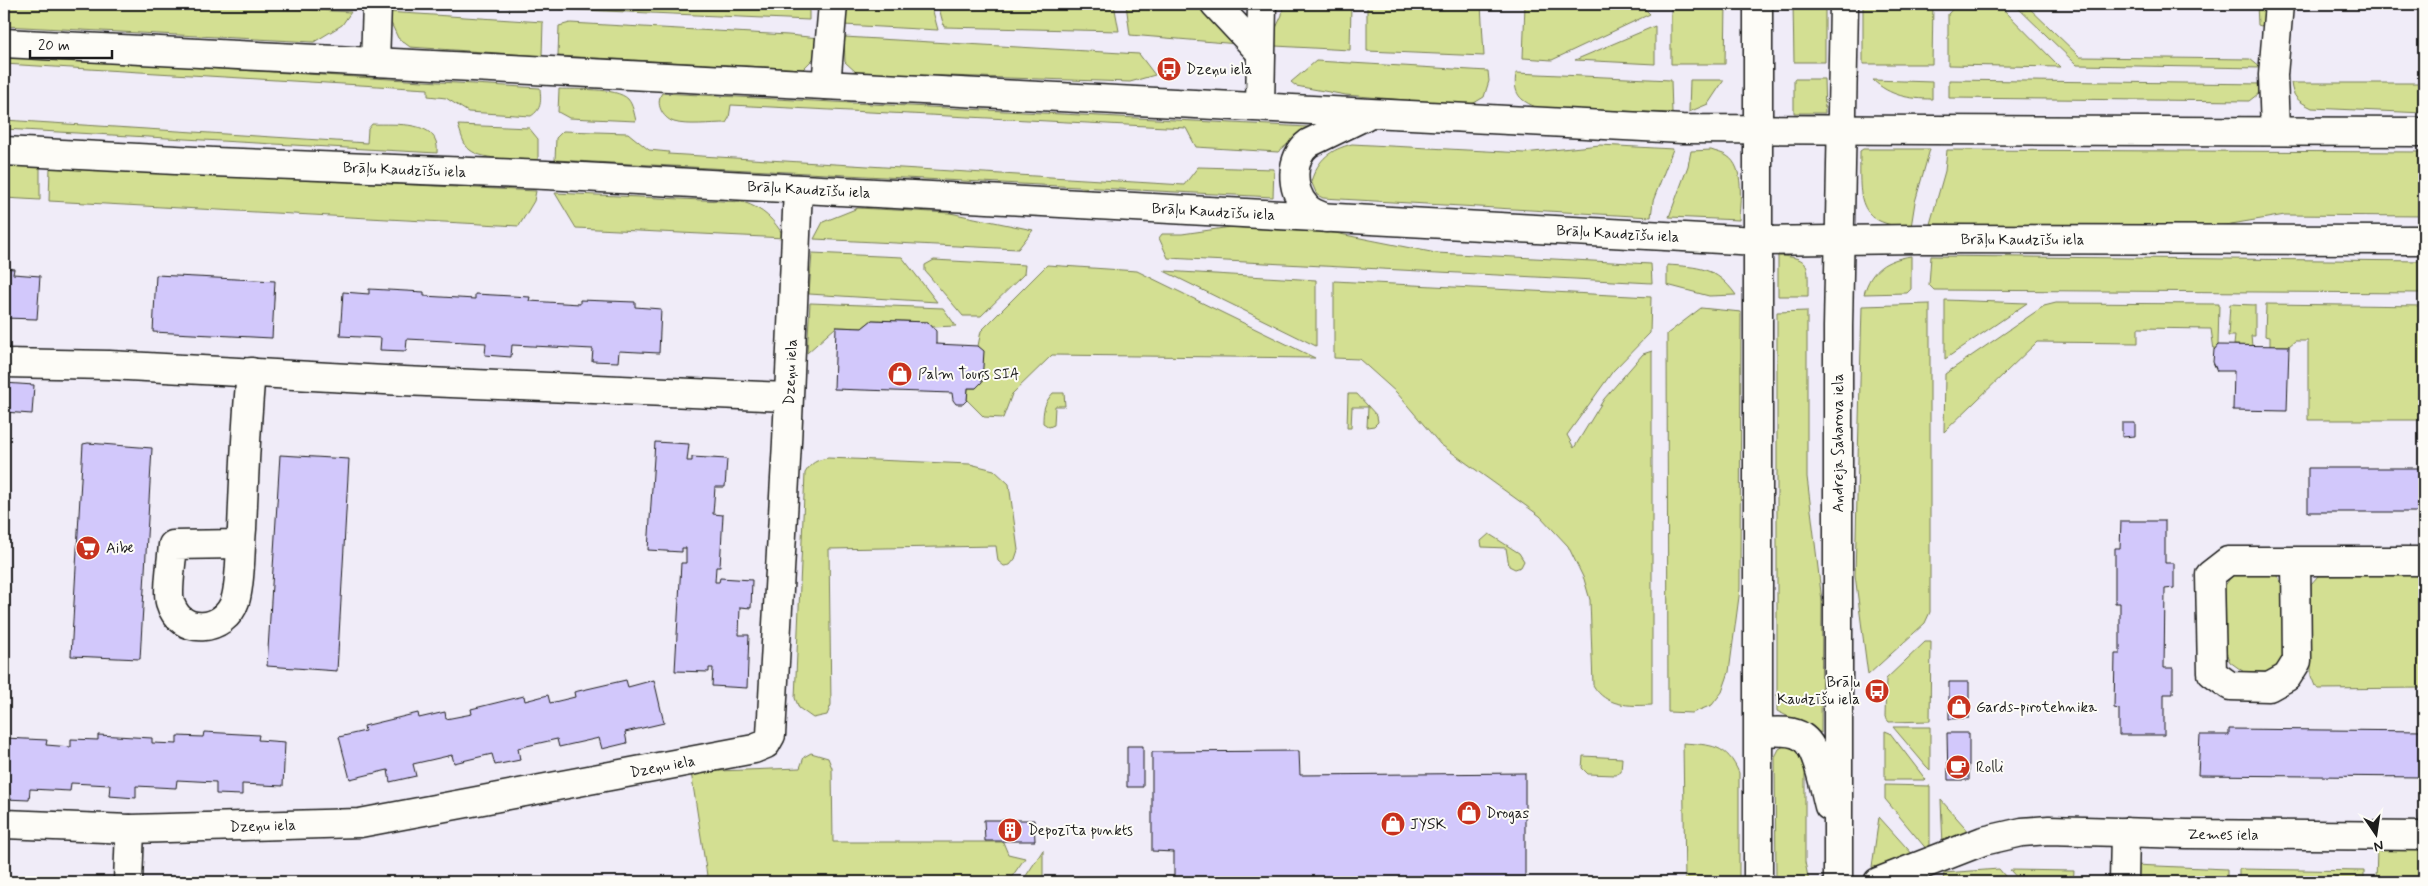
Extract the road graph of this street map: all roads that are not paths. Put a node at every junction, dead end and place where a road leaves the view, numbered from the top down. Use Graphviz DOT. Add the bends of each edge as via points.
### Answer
graph roads {
  1 [pos="377,4"];
  2 [pos="833,4"];
  3 [pos="1215,4"];
  4 [pos="1262,4"];
  5 [pos="1758,4"];
  6 [pos="1844,4"];
  7 [pos="2279,4"];
  8 [pos="4,43"];
  9 [pos="1260,52"];
  10 [pos="375,62"];
  11 [pos="826,85"];
  12 [pos="1260,106"];
  13 [pos="1372,114"];
  14 [pos="1758,129"];
  15 [pos="1842,129"];
  16 [pos="2275,130"];
  17 [pos="2424,132"];
  18 [pos="4,150"];
  19 [pos="798,189"];
  20 [pos="1326,218"];
  21 [pos="2424,226"];
  22 [pos="2255,239"];
  23 [pos="2424,240"];
  24 [pos="1757,241"];
  25 [pos="1840,242"];
  26 [pos="4,364"];
  27 [pos="251,372"];
  28 [pos="788,396"];
  29 [pos="241,544"];
  30 [pos="2296,561"];
  31 [pos="2424,561"];
  32 [pos="1759,732"];
  33 [pos="4,824"];
  34 [pos="130,830"];
  35 [pos="2125,832"];
  36 [pos="2424,836"];
  37 [pos="1838,839"];
  38 [pos="128,882"];
  39 [pos="1758,882"];
  40 [pos="1838,882"];
  41 [pos="1878,882"];
  42 [pos="2124,882"];
  1 -- 10 [label="street"];
  2 -- 11 [label="street"];
  3 -- 9 [label="street"];
  4 -- 9 [label="street"];
  5 -- 14 [label="street"];
  6 -- 15 [label="street, Andreja Saharova iela"];
  7 -- 16 [label="street" via="2273,75"];
  8 -- 10 [label="street"];
  9 -- 12 [label="street"];
  10 -- 11 [label="street"];
  11 -- 12 [label="street"];
  12 -- 13 [label="street"];
  13 -- 14 [label="street" via="1682,129"];
  13 -- 20 [label="street" via="1309,143 1296,164 1294,186 1300,198 1312,212"];
  14 -- 15 [label="street"];
  14 -- 24 [label="street"];
  15 -- 16 [label="street"];
  15 -- 25 [label="street, Andreja Saharova iela"];
  16 -- 17 [label="street"];
  18 -- 19 [label="street, Brāļu Kaudzīšu iela"];
  19 -- 20 [label="street, Brāļu Kaudzīšu iela"];
  19 -- 28 [label="street, Dzeņu iela"];
  20 -- 24 [label="street, Brāļu Kaudzīšu iela"];
  21 -- 22 [label="street" via="2298,227 2277,229"];
  22 -- 23 [label="street, Brāļu Kaudzīšu iela"];
  22 -- 25 [label="street, Brāļu Kaudzīšu iela"];
  24 -- 25 [label="street, Brāļu Kaudzīšu iela"];
  24 -- 32 [label="street"];
  25 -- 37 [label="street, Andreja Saharova iela"];
  26 -- 27 [label="street"];
  27 -- 28 [label="street"];
  27 -- 29 [label="street"];
  28 -- 34 [label="street, Dzeņu iela" via="771,735 766,744 754,749 360,823"];
  30 -- 30 [label="street" via="2228,561 2210,575 2212,673 2230,686 2269,687 2287,677 2297,661"];
  30 -- 31 [label="street"];
  32 -- 37 [label="street" via="1802,736 1813,749"];
  32 -- 39 [label="street"];
  33 -- 34 [label="street, Dzeņu iela"];
  34 -- 38 [label="street"];
  35 -- 36 [label="street, Zemes iela"];
  35 -- 41 [label="street, Zemes iela" via="2022,832 1983,842"];
  35 -- 42 [label="street"];
  37 -- 40 [label="street, Andreja Saharova iela"];
}
